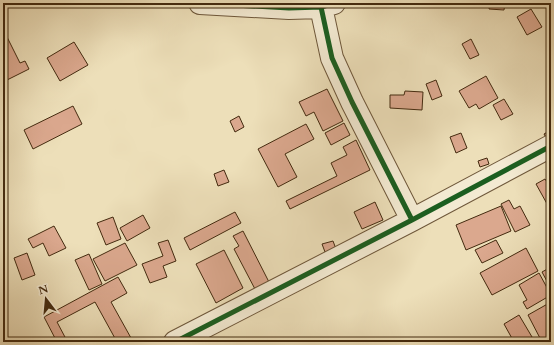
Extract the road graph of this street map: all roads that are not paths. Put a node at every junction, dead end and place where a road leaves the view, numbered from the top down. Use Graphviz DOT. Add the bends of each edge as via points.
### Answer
graph roads {
  1 [pos="200,3"];
  2 [pos="328,5"];
  3 [pos="551,146"];
  4 [pos="412,220"];
  5 [pos="175,342"];
  1 -- 2 [label="street" via="289,8"];
  2 -- 4 [label="street" via="332,58"];
  3 -- 4 [label="street"];
  4 -- 5 [label="street"];
}
